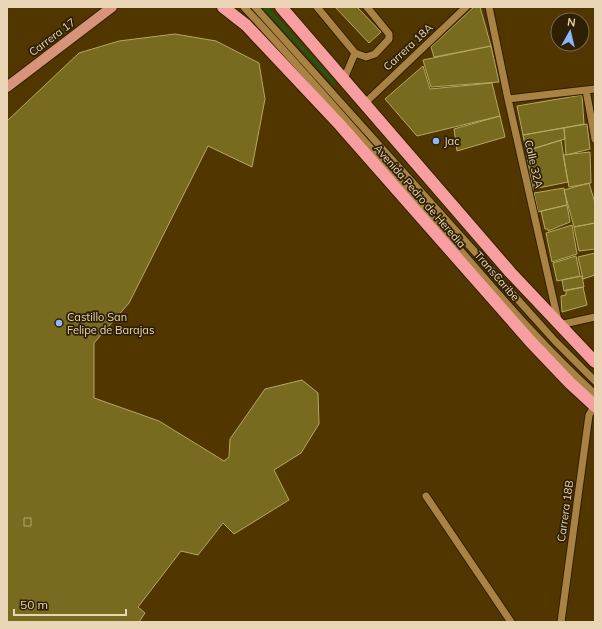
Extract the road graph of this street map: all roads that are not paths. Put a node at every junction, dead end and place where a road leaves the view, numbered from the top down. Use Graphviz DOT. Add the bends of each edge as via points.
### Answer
graph roads {
  1 [pos="112,7"];
  2 [pos="222,7"];
  3 [pos="244,7"];
  4 [pos="255,7"];
  5 [pos="281,7"];
  6 [pos="317,7"];
  7 [pos="367,7"];
  8 [pos="466,7"];
  9 [pos="489,7"];
  10 [pos="355,53"];
  11 [pos="344,79"];
  12 [pos="7,87"];
  13 [pos="595,89"];
  14 [pos="586,90"];
  15 [pos="508,99"];
  16 [pos="365,103"];
  17 [pos="595,139"];
  18 [pos="595,317"];
  19 [pos="559,325"];
  20 [pos="595,362"];
  21 [pos="595,381"];
  22 [pos="595,394"];
  23 [pos="595,406"];
  24 [pos="426,496"];
  25 [pos="511,622"];
  26 [pos="561,622"];
  1 -- 12 [label="main road, Carrera 17"];
  2 -- 23 [label="highway, Avenida Pedro de Heredia" via="246,25 334,119 530,341"];
  3 -- 22 [label="street, TransCaribe" via="522,321 561,363"];
  4 -- 21 [label="street, TransCaribe" via="554,341"];
  5 -- 11 [label="highway, Avenida Pedro de Heredia"];
  6 -- 10 [label="street"];
  7 -- 10 [label="street" via="389,34 389,39 375,54 366,57"];
  8 -- 16 [label="street, Carrera 18A"];
  9 -- 15 [label="street, Calle 32A"];
  10 -- 11 [label="street"];
  11 -- 16 [label="highway, Avenida Pedro de Heredia"];
  13 -- 14 [label="street"];
  14 -- 15 [label="street"];
  14 -- 17 [label="street"];
  15 -- 19 [label="street, Calle 32A"];
  16 -- 19 [label="highway, Avenida Pedro de Heredia" via="510,272"];
  18 -- 19 [label="street"];
  19 -- 20 [label="highway, Avenida Pedro de Heredia"];
  23 -- 26 [label="street, Carrera 18B" via="589,414"];
  24 -- 25 [label="street"];
}
